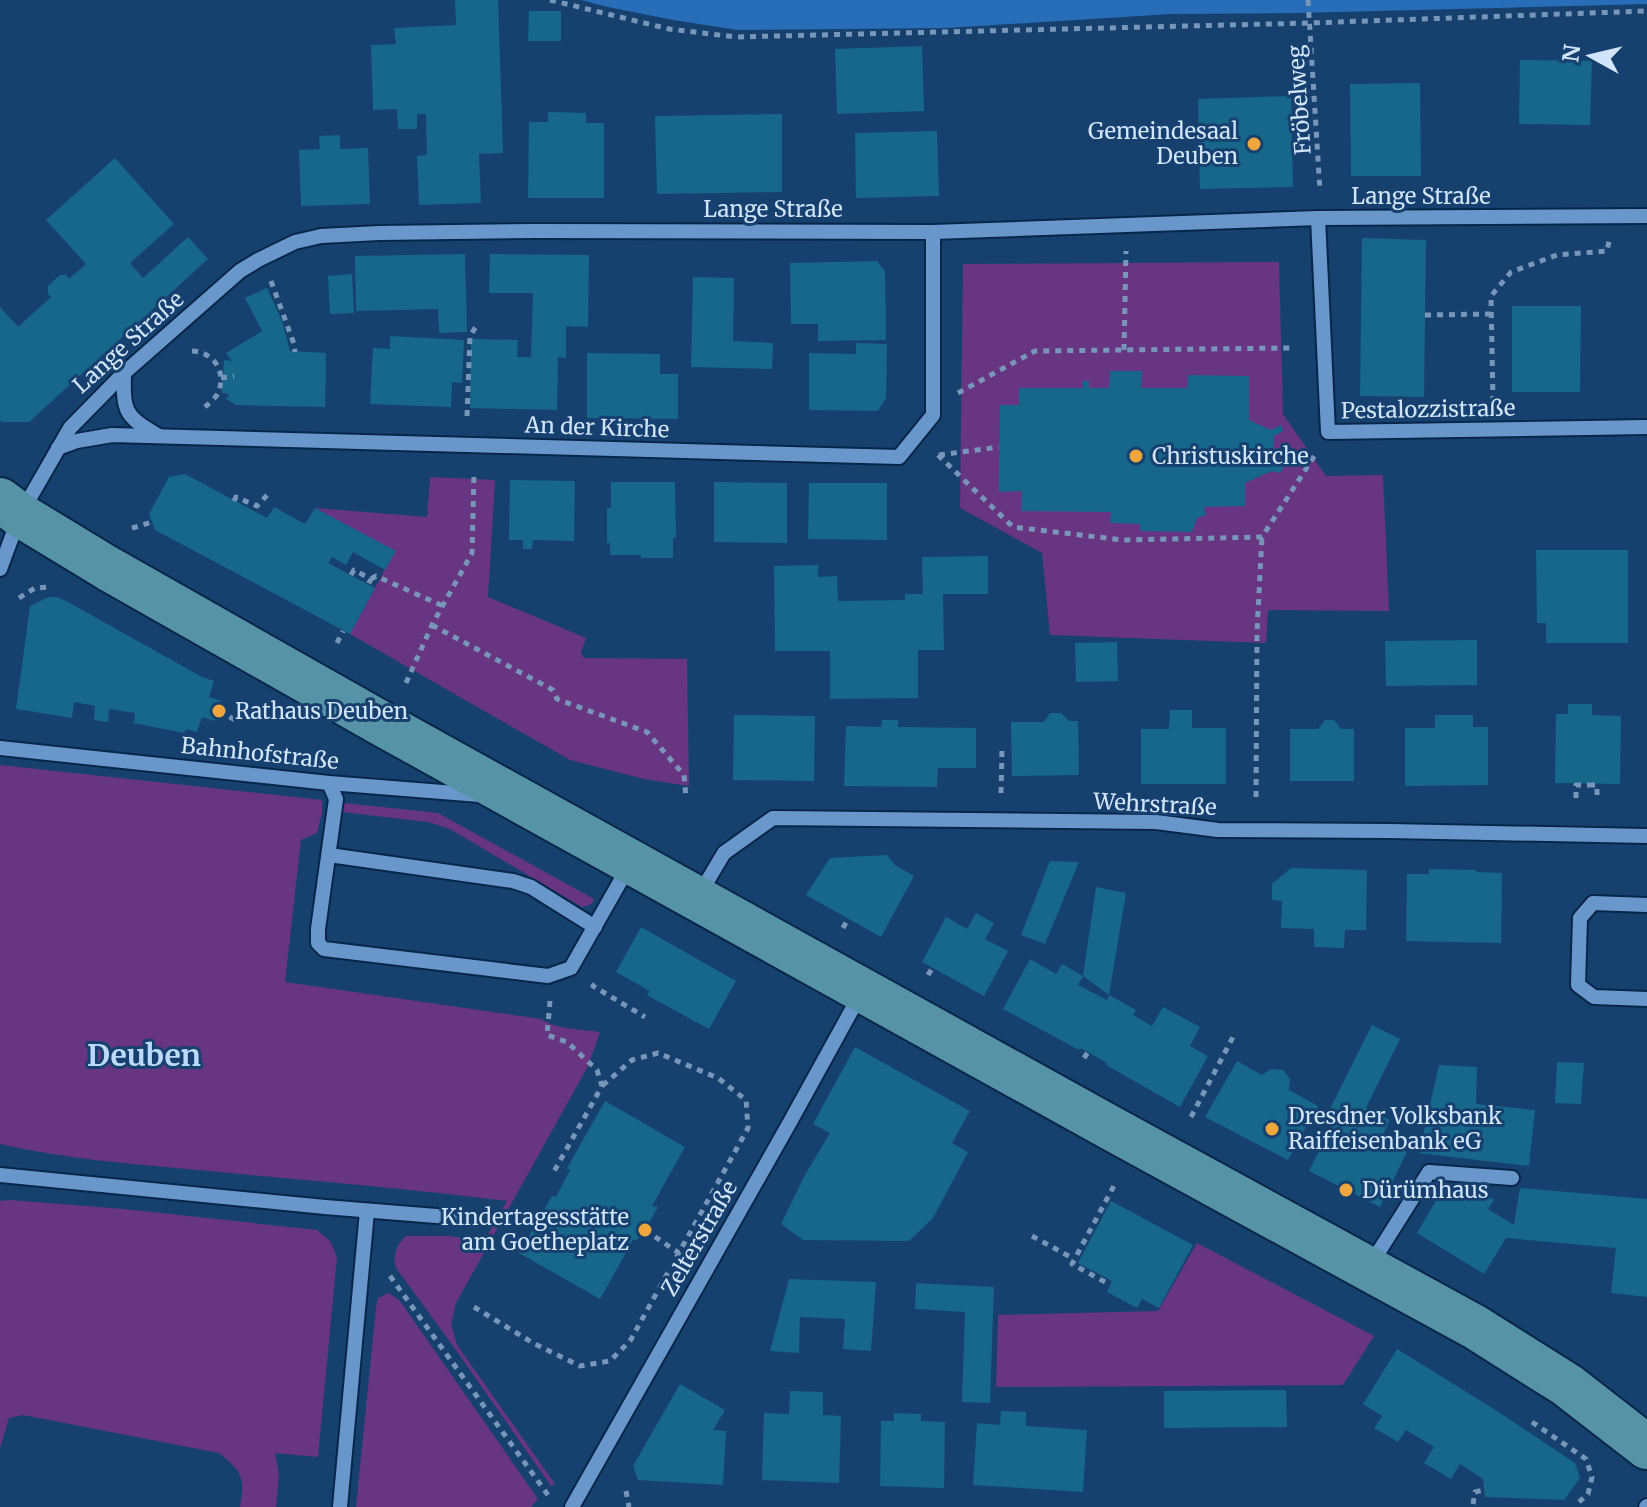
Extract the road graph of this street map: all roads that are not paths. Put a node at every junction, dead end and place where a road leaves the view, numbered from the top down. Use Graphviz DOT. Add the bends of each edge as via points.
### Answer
graph roads {
  1 [pos="1647,216"];
  2 [pos="1318,218"];
  3 [pos="933,232"];
  4 [pos="124,373"];
  5 [pos="1647,427"];
  6 [pos="160,436"];
  7 [pos="58,448"];
  8 [pos="10,508"];
  9 [pos="0,569"];
  10 [pos="0,748"];
  11 [pos="329,783"];
  12 [pos="516,798"];
  13 [pos="1647,836"];
  14 [pos="329,855"];
  15 [pos="631,862"];
  16 [pos="698,898"];
  17 [pos="1647,905"];
  18 [pos="595,927"];
  19 [pos="862,990"];
  20 [pos="1647,999"];
  21 [pos="0,1175"];
  22 [pos="1512,1178"];
  23 [pos="367,1211"];
  24 [pos="461,1218"];
  25 [pos="1369,1268"];
  26 [pos="1647,1447"];
  27 [pos="340,1507"];
  28 [pos="572,1507"];
  1 -- 2 [label="street, Lange Straße"];
  2 -- 3 [label="street, Lange Straße"];
  2 -- 5 [label="street, Pestalozzistraße" via="1328,432"];
  3 -- 4 [label="street, Lange Straße" via="321,236 295,242 240,271"];
  3 -- 6 [label="street, An der Kirche" via="933,415 899,457"];
  4 -- 6 [label="street" via="123,403 135,422"];
  4 -- 7 [label="street, Lange Straße" via="76,421"];
  6 -- 7 [label="street, An der Kirche" via="112,435"];
  7 -- 8 [label="street, Lange Straße"];
  8 -- 9 [label="street, Lange Straße"];
  8 -- 12 [label="main road"];
  10 -- 11 [label="street, Bahnhofstraße"];
  11 -- 12 [label="street, Bahnhofstraße"];
  11 -- 14 [label="street" via="336,799"];
  12 -- 15 [label="main road"];
  13 -- 16 [label="street, Wehrstraße" via="773,818 724,853"];
  14 -- 18 [label="street" via="513,881"];
  14 -- 18 [label="street" via="318,929 318,943 324,949 548,976 571,968"];
  15 -- 16 [label="main road"];
  15 -- 18 [label="street"];
  16 -- 19 [label="main road"];
  17 -- 20 [label="street" via="1593,903 1580,918 1578,985 1594,997"];
  19 -- 25 [label="main road"];
  19 -- 28 [label="street, Zelterstraße"];
  21 -- 23 [label="street"];
  22 -- 25 [label="street" via="1429,1172"];
  23 -- 24 [label="street"];
  23 -- 27 [label="street"];
  25 -- 26 [label="main road" via="1567,1385"];
}
